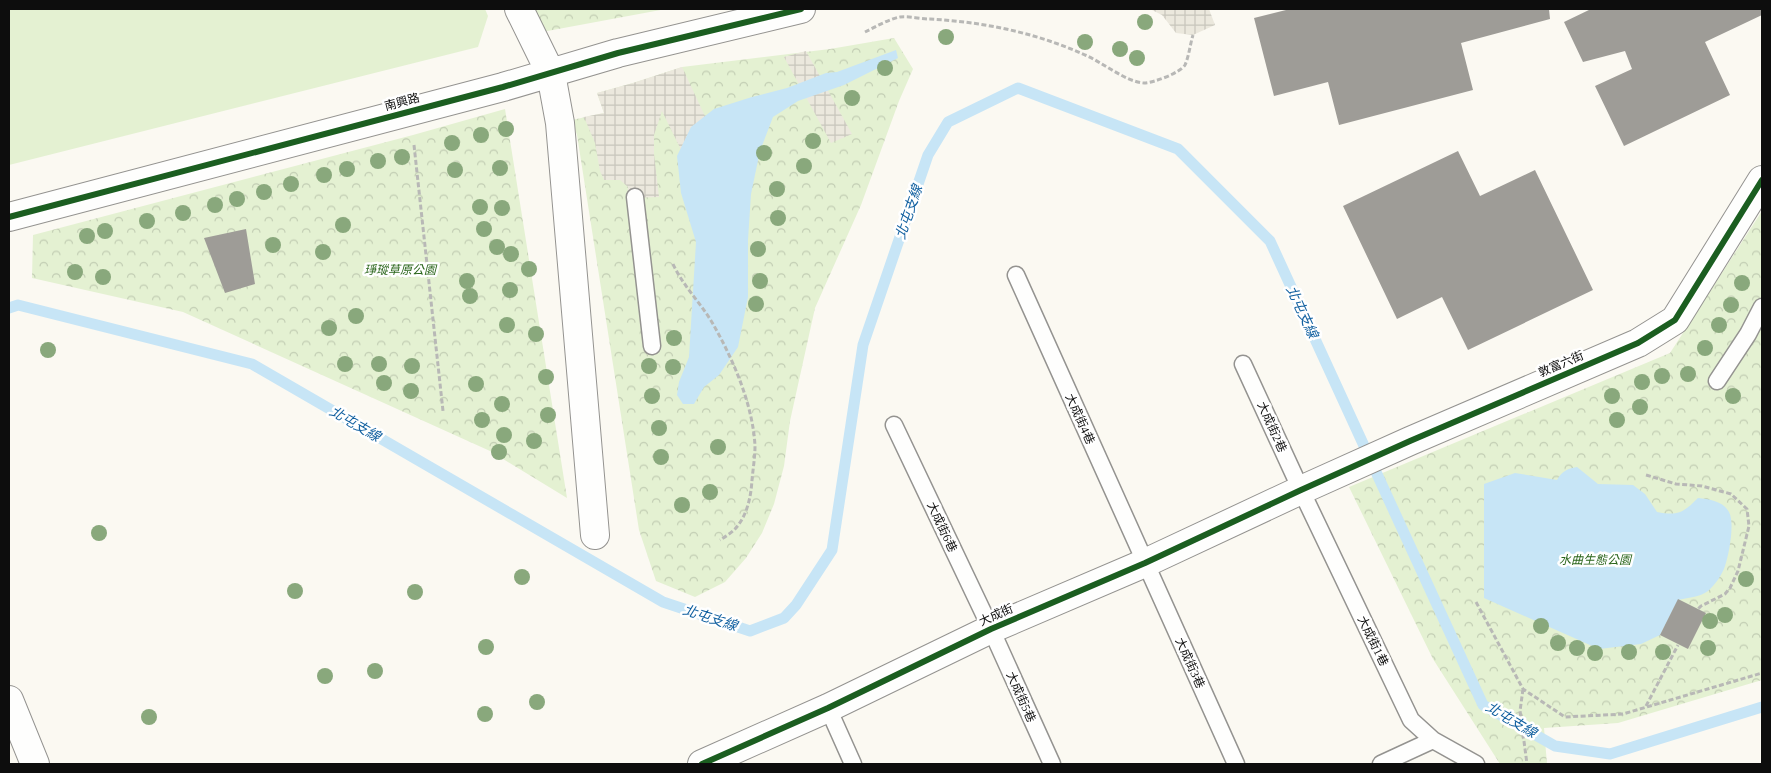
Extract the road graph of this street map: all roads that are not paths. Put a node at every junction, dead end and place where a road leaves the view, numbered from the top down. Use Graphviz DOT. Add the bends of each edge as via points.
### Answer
graph roads {
  1 [pos="519,9"];
  2 [pos="801,9"];
  3 [pos="551,74"];
  4 [pos="1762,180"];
  5 [pos="635,197"];
  6 [pos="9,217"];
  7 [pos="1016,275"];
  8 [pos="1762,308"];
  9 [pos="652,346"];
  10 [pos="1243,364"];
  11 [pos="1717,381"];
  12 [pos="894,426"];
  13 [pos="1300,490"];
  14 [pos="595,535"];
  15 [pos="1144,563"];
  16 [pos="991,629"];
  17 [pos="9,700"];
  18 [pos="828,708"];
  19 [pos="1433,740"];
  20 [pos="24,755"];
  21 [pos="702,764"];
  22 [pos="853,764"];
  23 [pos="1052,764"];
  24 [pos="1236,764"];
  25 [pos="1382,764"];
  26 [pos="1476,764"];
  1 -- 3 [label="street"];
  2 -- 3 [label="street, 南興路"];
  3 -- 6 [label="street, 南興路"];
  3 -- 14 [label="street" via="560,123"];
  4 -- 13 [label="street, 敦富六街" via="1675,320 1638,343"];
  5 -- 9 [label="lane"];
  7 -- 15 [label="lane, 大成街4巷"];
  8 -- 11 [label="lane"];
  10 -- 13 [label="lane, 大成街2巷"];
  12 -- 16 [label="lane, 大成街6巷"];
  13 -- 15 [label="street, 大成街"];
  13 -- 19 [label="lane, 大成街1巷" via="1411,720"];
  15 -- 16 [label="street, 大成街"];
  15 -- 24 [label="lane, 大成街3巷"];
  16 -- 18 [label="street, 大成街"];
  16 -- 23 [label="lane, 大成街5巷"];
  17 -- 20 [label="street"];
  18 -- 21 [label="street, 大成街"];
  18 -- 22 [label="lane"];
  19 -- 25 [label="lane"];
  19 -- 26 [label="lane, 大成街1巷"];
}
